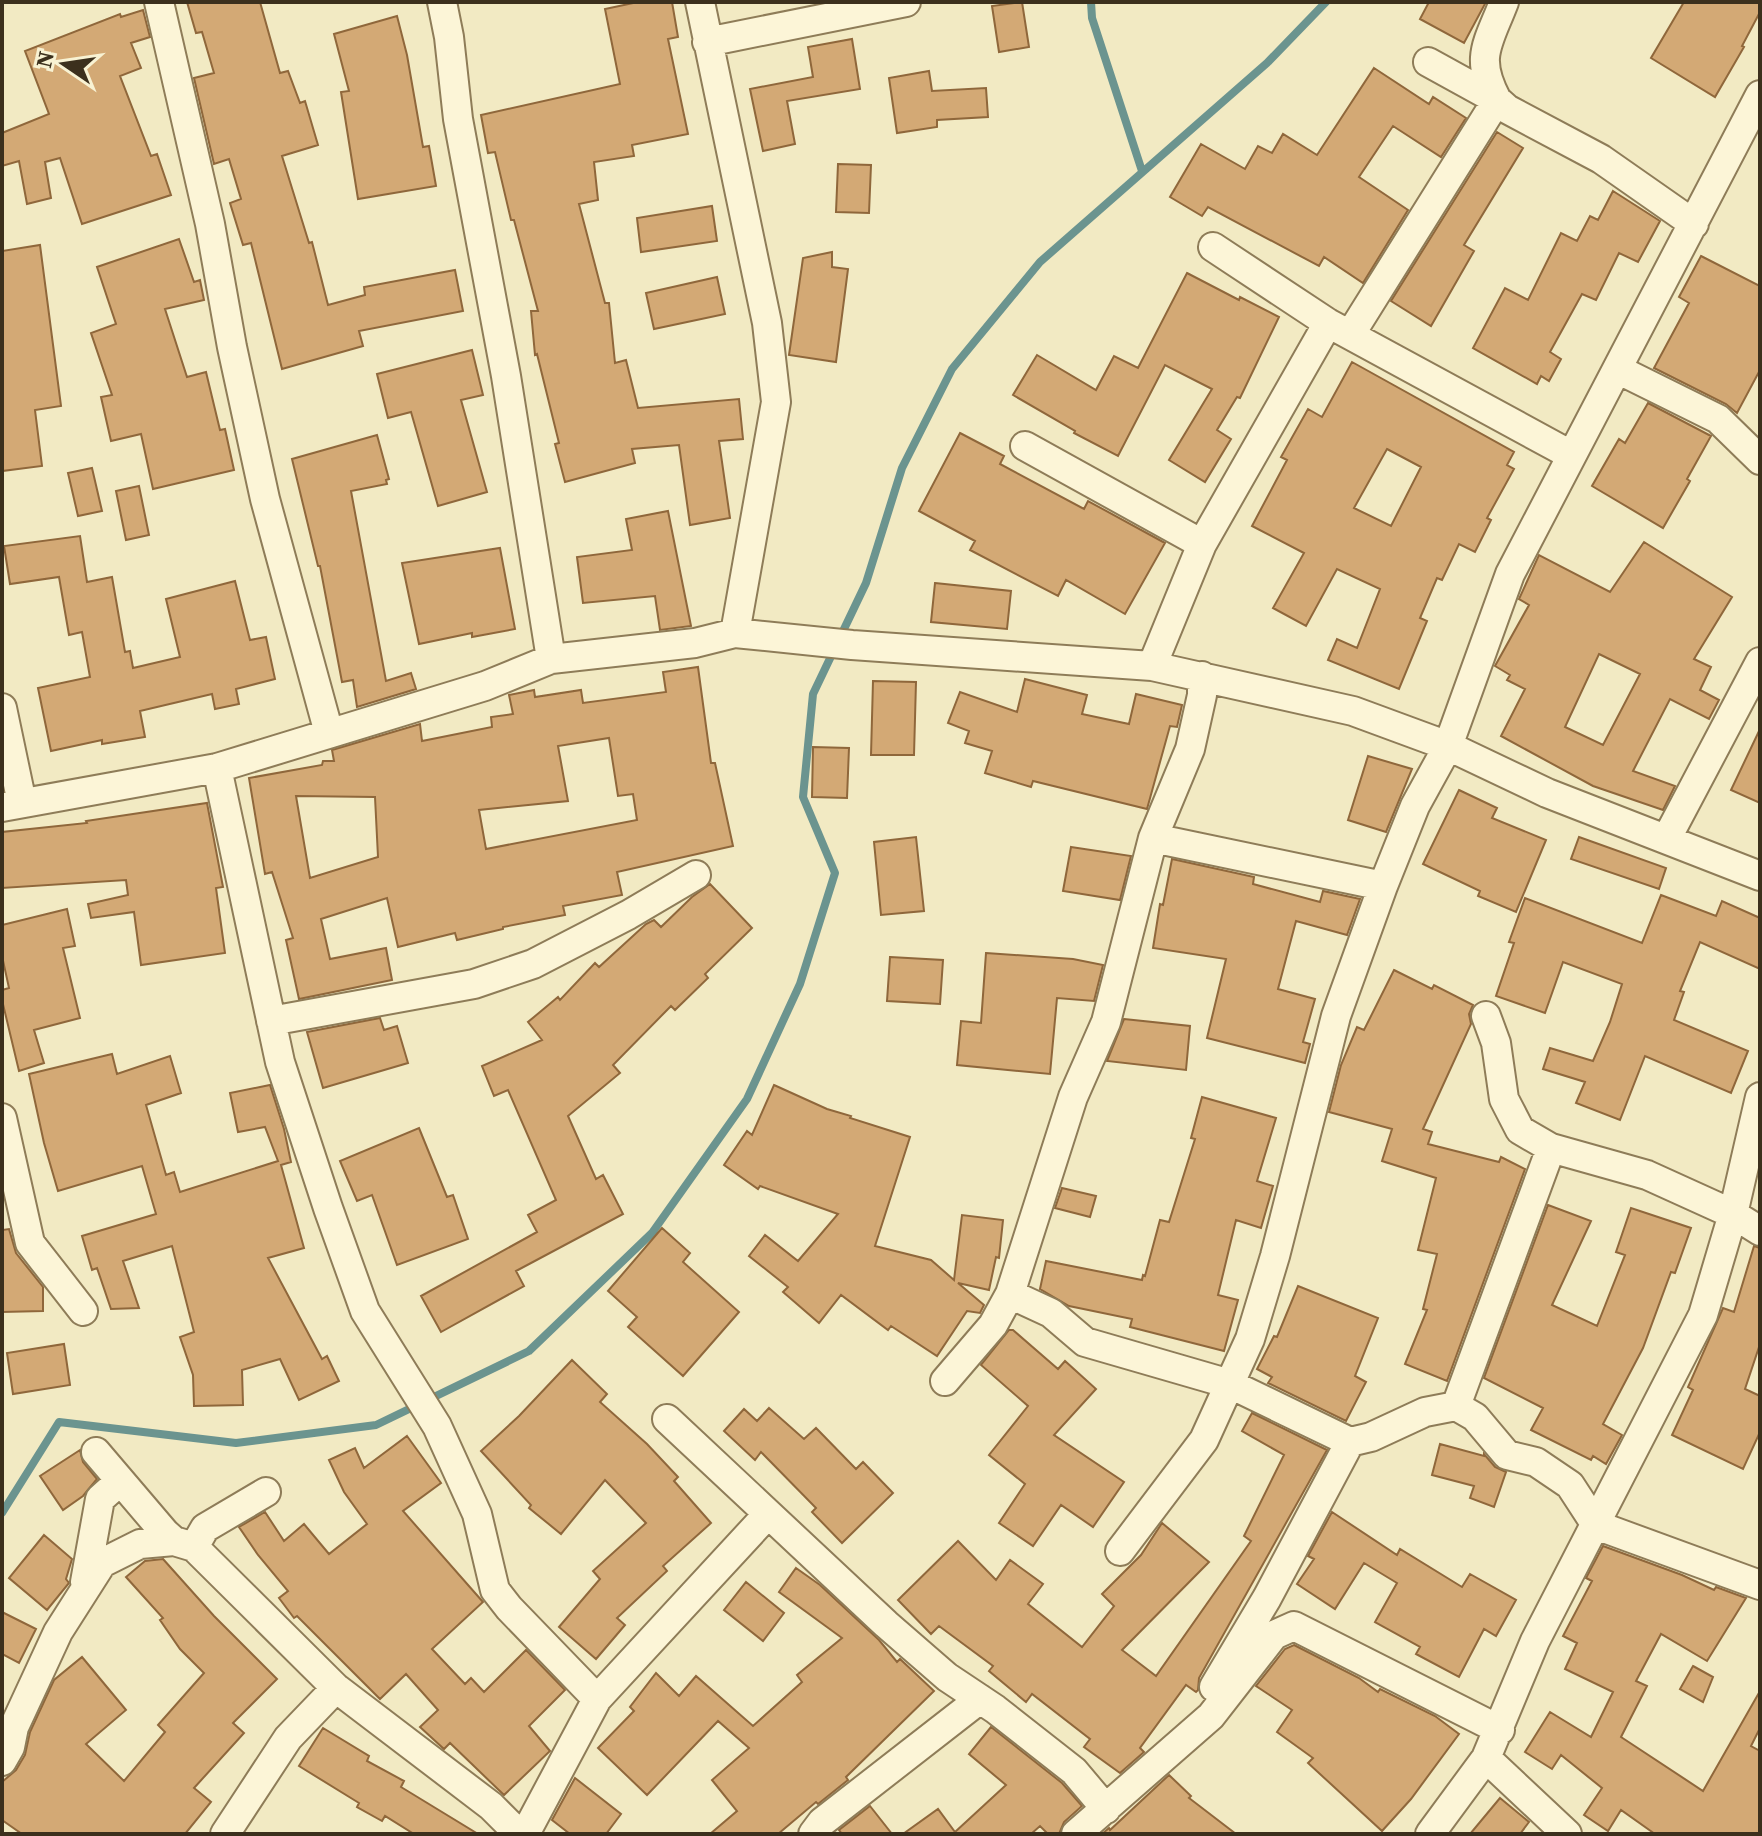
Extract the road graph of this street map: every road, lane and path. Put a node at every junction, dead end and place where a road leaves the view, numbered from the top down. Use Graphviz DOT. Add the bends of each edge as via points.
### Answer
graph roads {
  1 [pos="159,2"];
  2 [pos="442,2"];
  3 [pos="700,2"];
  4 [pos="906,2"];
  5 [pos="1504,2"];
  6 [pos="707,42"];
  7 [pos="1428,62"];
  8 [pos="1760,95"];
  9 [pos="1497,100"];
  10 [pos="1694,224"];
  11 [pos="1213,247"];
  12 [pos="1339,329"];
  13 [pos="1617,369"];
  14 [pos="1025,446"];
  15 [pos="1571,455"];
  16 [pos="1760,460"];
  17 [pos="1202,544"];
  18 [pos="735,633"];
  19 [pos="551,659"];
  20 [pos="1760,662"];
  21 [pos="1152,666"];
  22 [pos="1202,676"];
  23 [pos="2,708"];
  24 [pos="329,733"];
  25 [pos="1448,746"];
  26 [pos="217,768"];
  27 [pos="12,805"];
  28 [pos="1153,838"];
  29 [pos="1667,838"];
  30 [pos="696,875"];
  31 [pos="1760,876"];
  32 [pos="1383,886"];
  33 [pos="1486,1016"];
  34 [pos="271,1021"];
  35 [pos="1760,1097"];
  36 [pos="2,1118"];
  37 [pos="1551,1148"];
  38 [pos="1733,1214"];
  39 [pos="1760,1231"];
  40 [pos="1010,1294"];
  41 [pos="83,1311"];
  42 [pos="945,1381"];
  43 [pos="1230,1384"];
  44 [pos="1456,1406"];
  45 [pos="667,1419"];
  46 [pos="1350,1442"];
  47 [pos="96,1452"];
  48 [pos="120,1481"];
  49 [pos="266,1492"];
  50 [pos="768,1514"];
  51 [pos="1596,1525"];
  52 [pos="184,1544"];
  53 [pos="1120,1551"];
  54 [pos="1760,1585"];
  55 [pos="85,1586"];
  56 [pos="336,1688"];
  57 [pos="597,1699"];
  58 [pos="980,1699"];
  59 [pos="1211,1716"];
  60 [pos="1500,1730"];
  61 [pos="1486,1758"];
  62 [pos="2,1761"];
  63 [pos="1106,1809"];
  64 [pos="225,1834"];
  65 [pos="519,1834"];
  66 [pos="525,1834"];
  67 [pos="813,1834"];
  68 [pos="1076,1834"];
  69 [pos="1430,1834"];
  70 [pos="1567,1834"];
  1 -- 24 [label="street" via="265,499"];
  2 -- 19 [label="street"];
  3 -- 6 [label="street"];
  4 -- 6 [label="street"];
  5 -- 9 [label="street" via="1483,56"];
  6 -- 18 [label="street" via="767,323 776,402"];
  7 -- 9 [label="street"];
  8 -- 10 [label="street"];
  9 -- 10 [label="street" via="1601,159"];
  9 -- 12 [label="street"];
  10 -- 13 [label="street"];
  11 -- 12 [label="street"];
  12 -- 15 [label="street"];
  12 -- 17 [label="street"];
  13 -- 15 [label="street"];
  13 -- 16 [label="street" via="1718,419"];
  14 -- 17 [label="street"];
  15 -- 25 [label="street" via="1510,574"];
  17 -- 21 [label="street"];
  18 -- 19 [label="street" via="695,643"];
  18 -- 21 [label="street"];
  19 -- 24 [label="street" via="485,686"];
  20 -- 29 [label="street"];
  21 -- 22 [label="street"];
  22 -- 25 [label="street" via="1353,711"];
  22 -- 28 [label="street" via="1190,749"];
  23 -- 27 [label="street"];
  24 -- 26 [label="street"];
  25 -- 29 [label="street" via="1547,793"];
  25 -- 32 [label="street" via="1415,806"];
  26 -- 27 [label="street"];
  26 -- 34 [label="street"];
  28 -- 32 [label="street"];
  28 -- 40 [label="street" via="1106,1022 1073,1097"];
  29 -- 31 [label="street"];
  30 -- 34 [label="street" via="533,964 474,984"];
  32 -- 43 [label="street" via="1336,1016 1275,1256"];
  33 -- 37 [label="street" via="1496,1043 1504,1099 1520,1130"];
  34 -- 57 [label="street" via="365,1311 437,1426 477,1514 495,1590"];
  35 -- 38 [label="street"];
  36 -- 41 [label="street" via="30,1243"];
  37 -- 38 [label="street" via="1647,1175"];
  37 -- 44 [label="street"];
  38 -- 39 [label="street"];
  38 -- 51 [label="street" via="1703,1315"];
  40 -- 42 [label="street" via="993,1325"];
  40 -- 43 [label="street" via="1051,1313 1085,1342"];
  43 -- 46 [label="street"];
  43 -- 53 [label="street" via="1204,1440"];
  44 -- 46 [label="street" via="1425,1412"];
  44 -- 51 [label="street" via="1475,1417 1507,1455 1536,1462 1570,1485"];
  45 -- 50 [label="street"];
  46 -- 59 [label="street" via="1214,1688"];
  47 -- 48 [label="street"];
  48 -- 52 [label="street"];
  48 -- 55 [label="street" via="100,1499"];
  49 -- 52 [label="street"];
  50 -- 57 [label="street"];
  50 -- 58 [label="street" via="947,1677"];
  51 -- 54 [label="street"];
  51 -- 60 [label="street" via="1535,1641"];
  52 -- 55 [label="street" via="140,1544 102,1563"];
  52 -- 56 [label="street"];
  55 -- 62 [label="street" via="58,1632"];
  56 -- 64 [label="street" via="288,1738"];
  56 -- 65 [label="street" via="491,1806"];
  57 -- 66 [label="street"];
  58 -- 63 [label="street" via="1074,1771"];
  58 -- 67 [label="street"];
  59 -- 60 [label="street" via="1274,1635 1294,1626"];
  59 -- 63 [label="street"];
  60 -- 61 [label="street"];
  61 -- 69 [label="street"];
  61 -- 70 [label="street"];
  63 -- 68 [label="street"];
}
